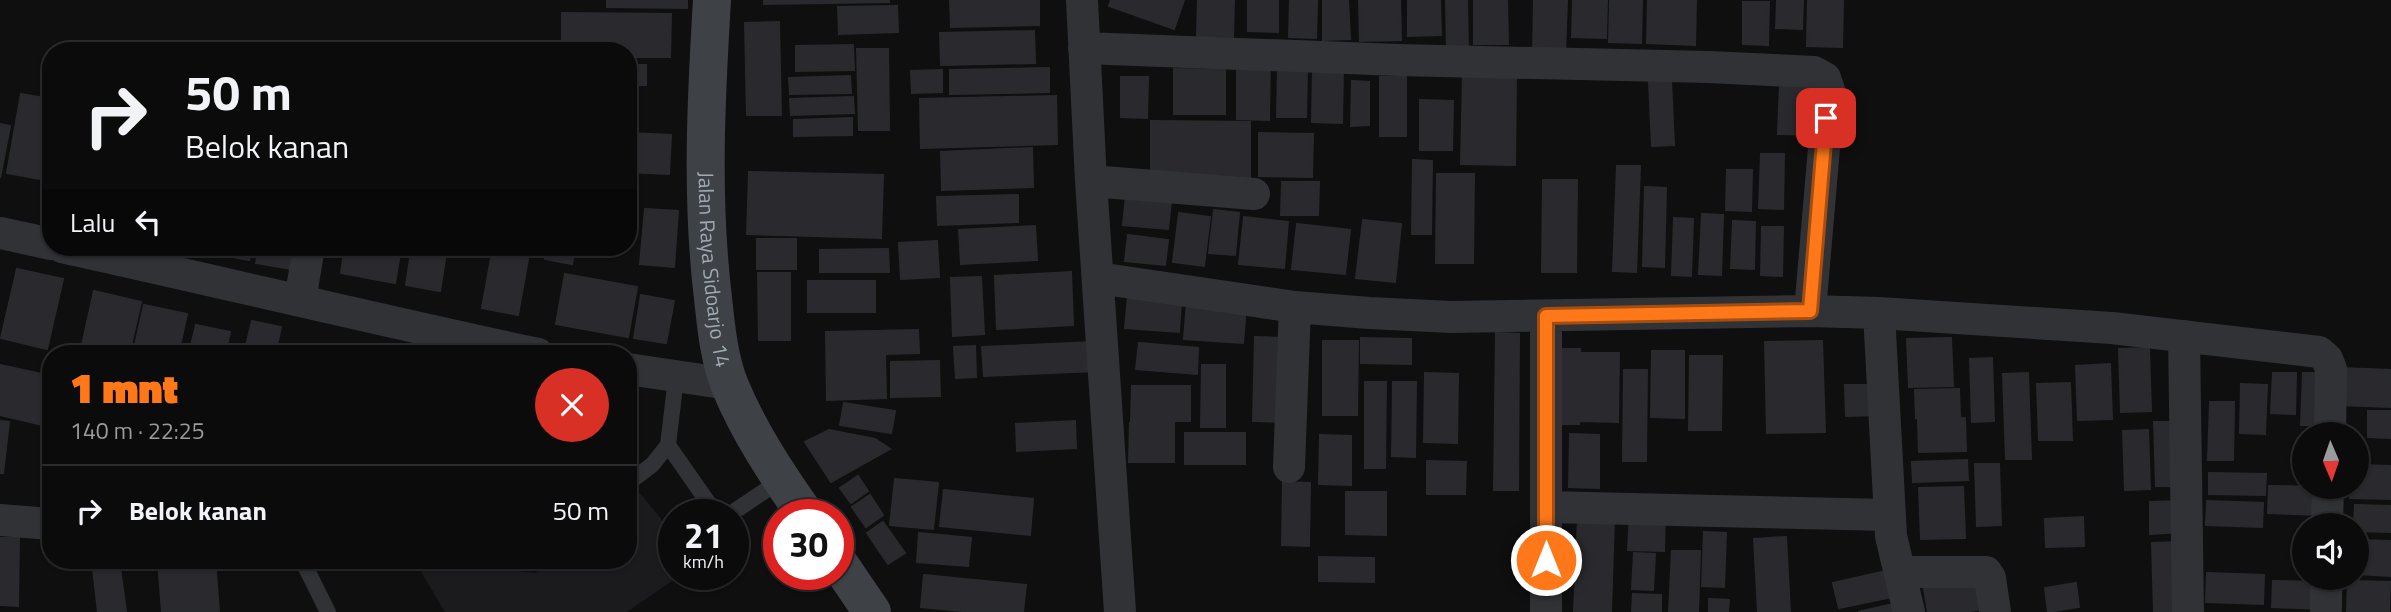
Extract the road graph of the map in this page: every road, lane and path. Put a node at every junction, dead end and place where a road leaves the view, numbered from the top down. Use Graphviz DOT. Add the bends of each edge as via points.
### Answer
graph roads {
  1 [pos="712,0"];
  2 [pos="1082,0"];
  3 [pos="1084,48"];
  4 [pos="1091,181"];
  5 [pos="1254,194"];
  6 [pos="0,233"];
  7 [pos="42,242"];
  8 [pos="102,256"];
  9 [pos="307,256"];
  10 [pos="1098,278"];
  11 [pos="300,300"];
  12 [pos="1296,307"];
  13 [pos="1810,311"];
  14 [pos="1879,313"];
  15 [pos="1546,316"];
  16 [pos="2184,336"];
  17 [pos="496,345"];
  18 [pos="637,371"];
  19 [pos="676,378"];
  20 [pos="729,384"];
  21 [pos="2330,422"];
  22 [pos="668,445"];
  23 [pos="1289,467"];
  24 [pos="637,476"];
  25 [pos="781,480"];
  26 [pos="794,499"];
  27 [pos="1546,507"];
  28 [pos="1889,515"];
  29 [pos="0,520"];
  30 [pos="42,523"];
  31 [pos="306,569"];
  32 [pos="1901,572"];
  33 [pos="854,585"];
  34 [pos="328,612"];
  35 [pos="873,612"];
  36 [pos="1120,612"];
  37 [pos="1546,612"];
  38 [pos="1909,612"];
  39 [pos="1995,612"];
  40 [pos="2188,612"];
  1 -- 20 [label="main road, Jalan Raya Sidoarjo 14" via="705,204 716,324"];
  2 -- 3 [label="street"];
  3 -- 4 [label="street"];
  3 -- 13 [label="street" via="1814,72 1825,78 1829,90"];
  4 -- 5 [label="street"];
  4 -- 10 [label="street"];
  6 -- 7 [label="street"];
  8 -- 11 [label="street"];
  9 -- 11 [label="street"];
  10 -- 12 [label="street"];
  10 -- 36 [label="street"];
  11 -- 17 [label="street"];
  12 -- 15 [label="street" via="1451,317"];
  12 -- 23 [label="street"];
  13 -- 14 [label="street"];
  13 -- 15 [label="street"];
  14 -- 16 [label="street"];
  14 -- 28 [label="street"];
  15 -- 27 [label="street"];
  16 -- 21 [label="street" via="2319,352 2331,369"];
  16 -- 40 [label="street"];
  18 -- 19 [label="street"];
  19 -- 20 [label="street"];
  19 -- 22 [label="lane"];
  20 -- 25 [label="main road, Jalan Raya Sidoarjo 14"];
  22 -- 24 [label="lane"];
  22 -- 25 [label="lane" via="712,509 722,513 732,513"];
  25 -- 26 [label="main road, Jalan Raya Sidoarjo 14"];
  27 -- 28 [label="street"];
  27 -- 37 [label="street"];
  28 -- 32 [label="street"];
  29 -- 30 [label="street"];
  31 -- 34 [label="lane"];
  32 -- 38 [label="street"];
  32 -- 39 [label="street" via="1986,572"];
  33 -- 35 [label="main road"];
}
